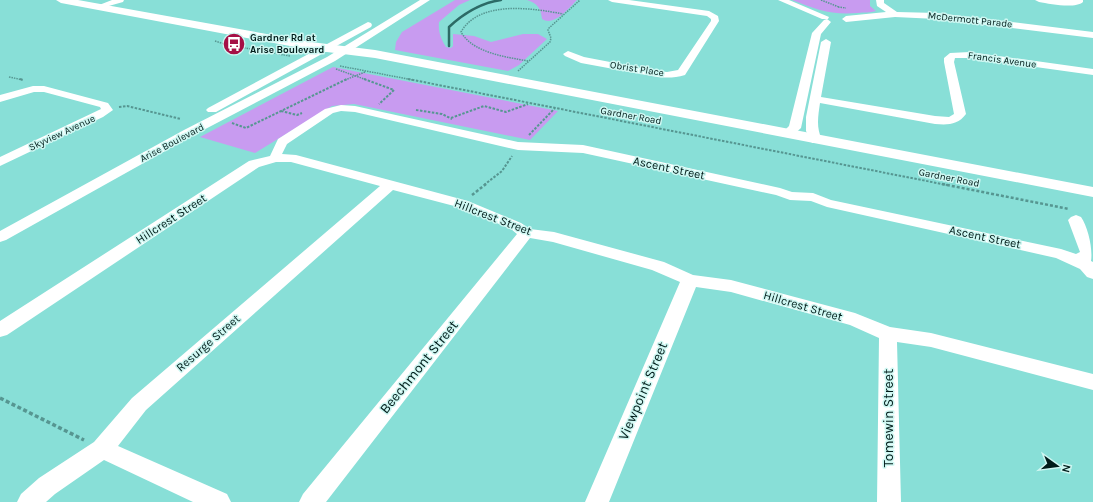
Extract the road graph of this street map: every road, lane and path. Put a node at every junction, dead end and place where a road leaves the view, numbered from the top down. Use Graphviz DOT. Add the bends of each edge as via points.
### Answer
graph roads {
  1 [pos="61,0"];
  2 [pos="110,0"];
  3 [pos="120,0"];
  4 [pos="415,0"];
  5 [pos="426,0"];
  6 [pos="580,0"];
  7 [pos="612,0"];
  8 [pos="782,0"];
  9 [pos="821,0"];
  10 [pos="880,0"];
  11 [pos="1039,0"];
  12 [pos="1079,0"];
  13 [pos="95,7"];
  14 [pos="563,14"];
  15 [pos="895,14"];
  16 [pos="835,18"];
  17 [pos="1093,35"];
  18 [pos="215,41"];
  19 [pos="568,54"];
  20 [pos="328,58"];
  21 [pos="528,61"];
  22 [pos="367,71"];
  23 [pos="1093,72"];
  24 [pos="513,75"];
  25 [pos="354,76"];
  26 [pos="0,99"];
  27 [pos="815,99"];
  28 [pos="618,102"];
  29 [pos="528,103"];
  30 [pos="107,110"];
  31 [pos="370,112"];
  32 [pos="450,118"];
  33 [pos="644,118"];
  34 [pos="181,120"];
  35 [pos="225,122"];
  36 [pos="787,134"];
  37 [pos="816,140"];
  38 [pos="276,158"];
  39 [pos="0,162"];
  40 [pos="390,185"];
  41 [pos="1093,192"];
  42 [pos="1093,203"];
  43 [pos="1075,215"];
  44 [pos="0,225"];
  45 [pos="526,233"];
  46 [pos="0,237"];
  47 [pos="1077,260"];
  48 [pos="1093,273"];
  49 [pos="690,280"];
  50 [pos="0,330"];
  51 [pos="888,334"];
  52 [pos="1093,382"];
  53 [pos="0,398"];
  54 [pos="102,449"];
  55 [pos="29,502"];
  56 [pos="219,502"];
  57 [pos="311,502"];
  58 [pos="597,502"];
  59 [pos="889,502"];
  1 -- 13 [label="street, Gardner Road"];
  2 -- 13 [label="street"];
  3 -- 13 [label="street"];
  4 -- 20 [label="street"];
  5 -- 20 [label="street"];
  6 -- 14 [label="path"];
  7 -- 19 [label="street, Obrist Place" via="702,13 712,16 715,21 681,73 657,74 581,60"];
  8 -- 16 [label="street"];
  9 -- 16 [label="path" via="837,6"];
  10 -- 15 [label="street" via="884,8"];
  11 -- 12 [label="street" via="1068,3"];
  13 -- 20 [label="street, Gardner Road"];
  14 -- 21 [label="path" via="548,30 550,42"];
  14 -- 21 [label="path" via="533,8 503,7 487,11 463,27 461,32 465,40 498,54"];
  15 -- 16 [label="street, McDermott Parade"];
  15 -- 17 [label="street, McDermott Parade" via="937,16"];
  16 -- 27 [label="street" via="827,34"];
  16 -- 36 [label="street" via="817,33 795,128"];
  18 -- 20 [label="path" via="228,46 280,54"];
  20 -- 22 [label="path"];
  20 -- 25 [label="path"];
  20 -- 28 [label="street, Gardner Road" via="390,57"];
  20 -- 33 [label="street, Gardner Road"];
  20 -- 44 [label="street, Arise Boulevard"];
  20 -- 46 [label="street, Arise Boulevard"];
  21 -- 24 [label="path"];
  22 -- 25 [label="path"];
  22 -- 29 [label="path"];
  23 -- 27 [label="street, Francis Avenue" via="970,55 953,55 949,62 960,114 953,120 935,120"];
  25 -- 31 [label="path" via="394,90"];
  25 -- 35 [label="path" via="246,128"];
  26 -- 30 [label="street, Skyview Avenue" via="33,89 44,89 104,105"];
  27 -- 37 [label="street" via="812,131"];
  28 -- 33 [label="street" via="617,107 638,113"];
  28 -- 36 [label="street, Gardner Road"];
  29 -- 32 [label="path" via="506,112 484,106"];
  29 -- 43 [label="path"];
  30 -- 34 [label="path" via="127,106"];
  30 -- 39 [label="street, Skyview Avenue"];
  31 -- 38 [label="street, Ascent Street" via="341,108 330,112 282,142"];
  31 -- 47 [label="street, Ascent Street" via="518,146 583,149 790,196 813,197 827,203 1061,254"];
  33 -- 42 [label="street, Gardner Road"];
  36 -- 37 [label="street, Gardner Road"];
  37 -- 41 [label="street, Gardner Road"];
  38 -- 40 [label="street, Hillcrest Street" via="291,158"];
  38 -- 50 [label="street, Hillcrest Street" via="254,164"];
  40 -- 45 [label="street, Hillcrest Street" via="463,204 516,226"];
  40 -- 54 [label="street, Resurge Street" via="139,404"];
  43 -- 47 [label="street" via="1088,252 1085,257"];
  45 -- 49 [label="street, Hillcrest Street" via="554,237 658,266"];
  45 -- 57 [label="street, Beechmont Street"];
  47 -- 48 [label="street, Ascent Street"];
  49 -- 51 [label="street, Hillcrest Street" via="731,286 855,320"];
  49 -- 58 [label="street, Viewpoint Street"];
  51 -- 52 [label="street, Hillcrest Street" via="931,340"];
  51 -- 59 [label="street, Tomewin Street"];
  53 -- 54 [label="path"];
  54 -- 55 [label="street, Resurge Street" via="47,486"];
  54 -- 56 [label="street"];
}
